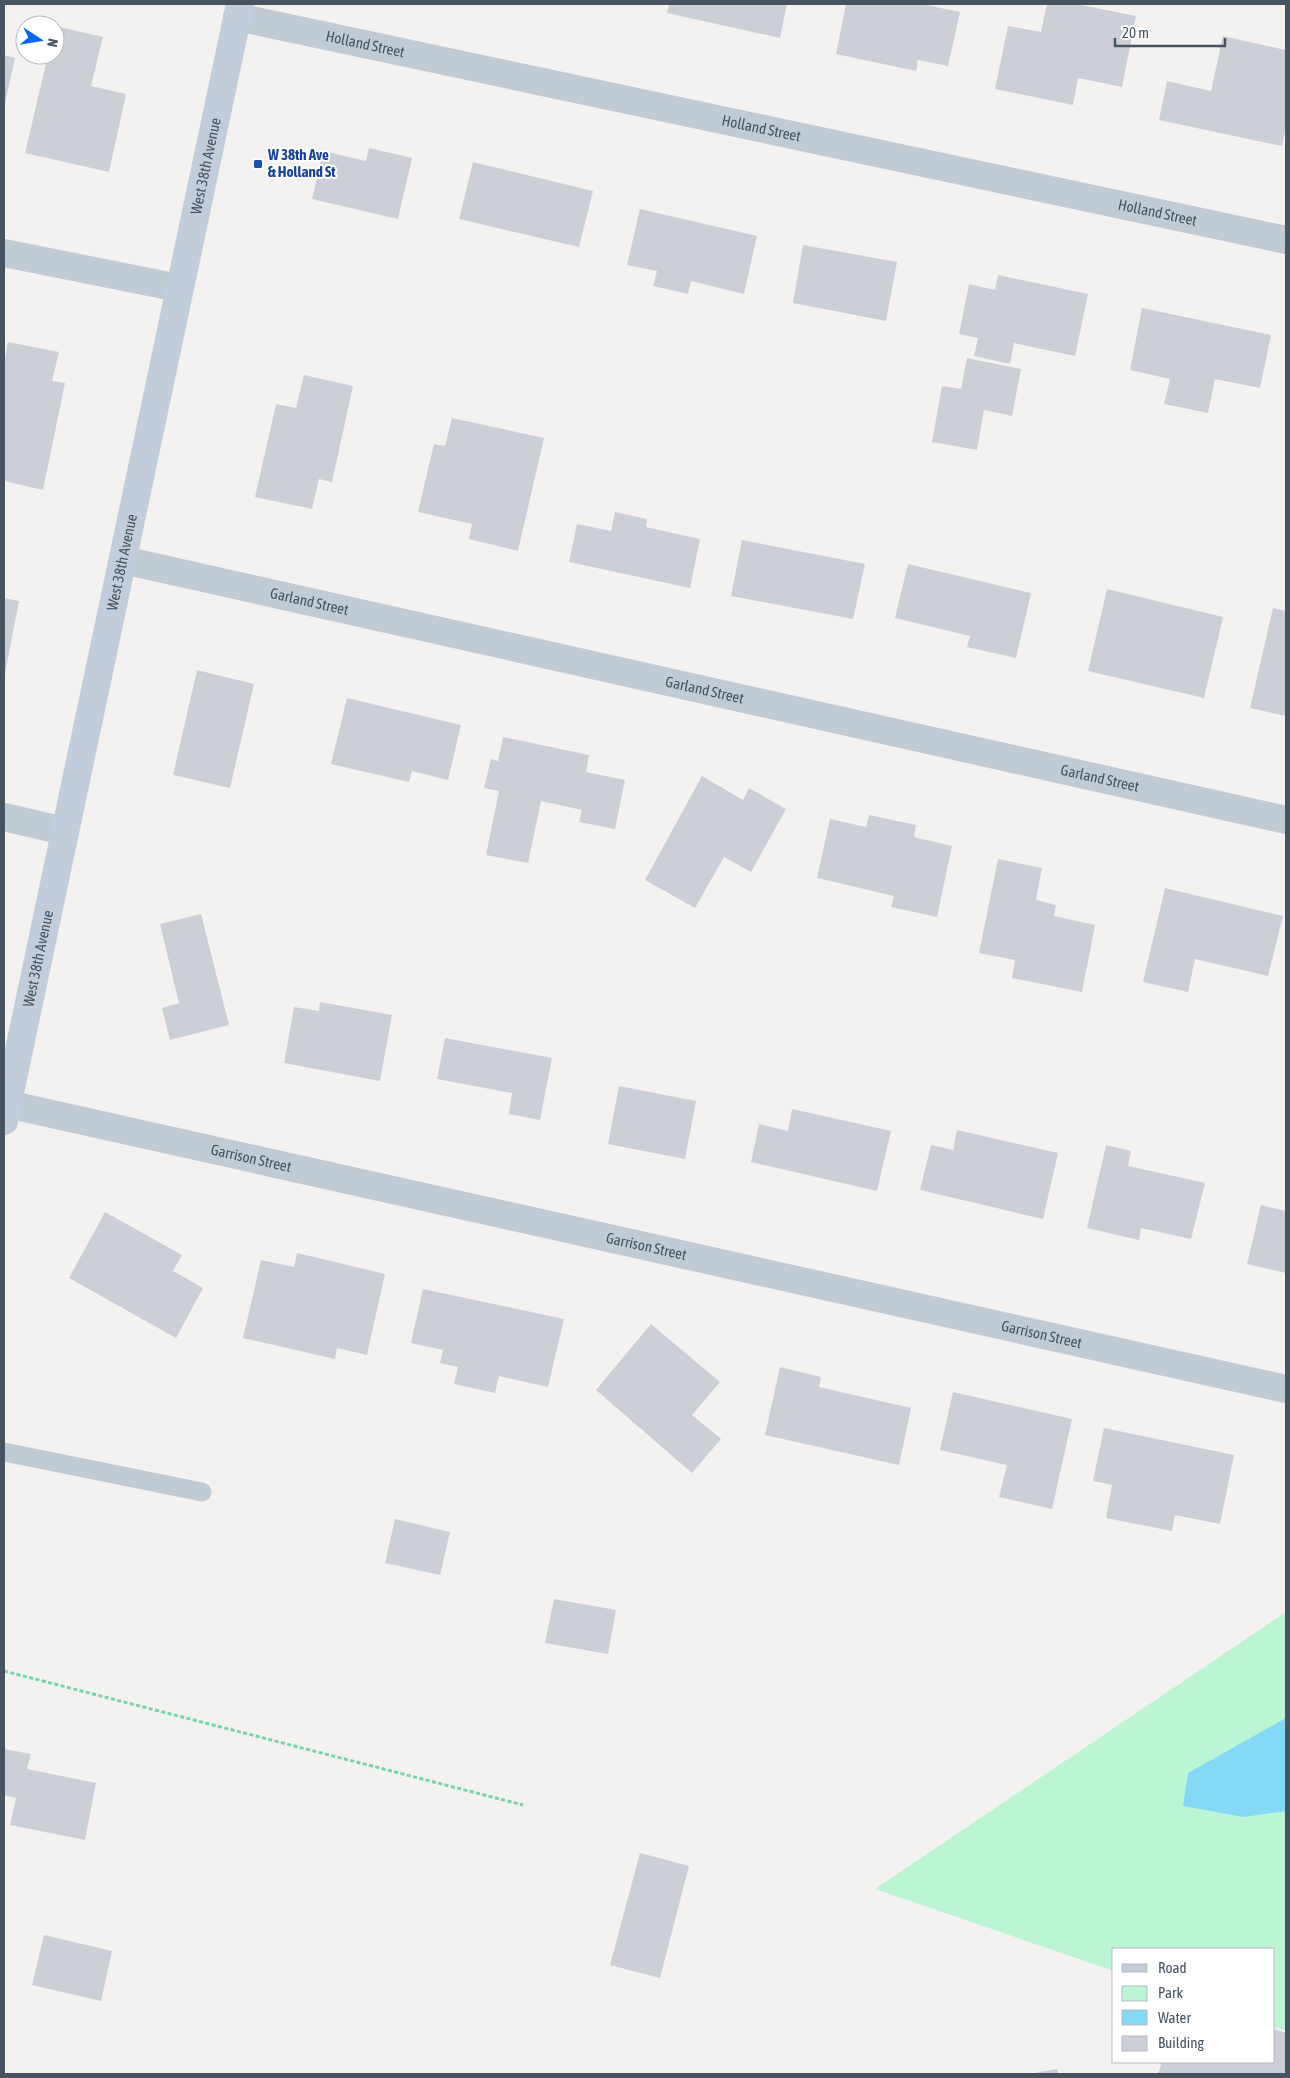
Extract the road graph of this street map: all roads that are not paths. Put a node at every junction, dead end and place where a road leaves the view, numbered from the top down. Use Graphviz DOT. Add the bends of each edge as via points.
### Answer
graph roads {
  1 [pos="238,10"];
  2 [pos="1286,240"];
  3 [pos="4,253"];
  4 [pos="180,288"];
  5 [pos="123,560"];
  6 [pos="4,817"];
  7 [pos="1286,820"];
  8 [pos="64,830"];
  9 [pos="6,1112"];
  10 [pos="1286,1389"];
  11 [pos="4,1452"];
  12 [pos="202,1492"];
  1 -- 2 [label="street, Holland Street"];
  1 -- 4 [label="main road, West 38th Avenue"];
  3 -- 4 [label="street"];
  4 -- 5 [label="main road, West 38th Avenue"];
  5 -- 7 [label="street, Garland Street"];
  5 -- 8 [label="main road, West 38th Avenue"];
  6 -- 8 [label="street"];
  8 -- 9 [label="main road, West 38th Avenue"];
  9 -- 10 [label="street, Garrison Street"];
  11 -- 12 [label="lane"];
}
